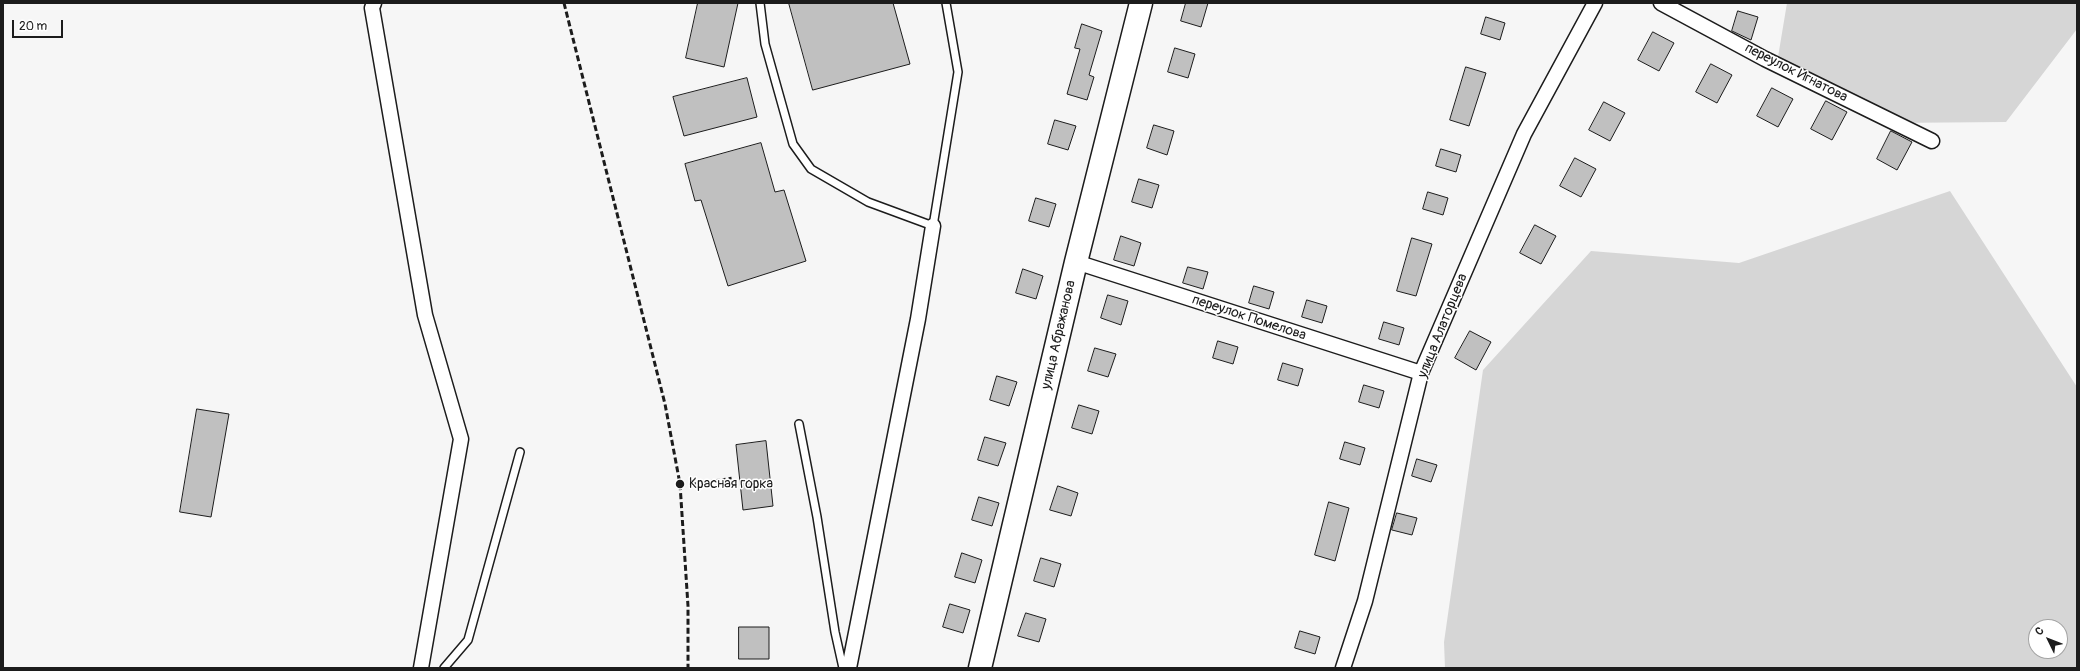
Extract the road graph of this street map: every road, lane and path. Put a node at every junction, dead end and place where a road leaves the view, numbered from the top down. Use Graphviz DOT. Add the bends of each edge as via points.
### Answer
graph roads {
  1 [pos="374,3"];
  2 [pos="760,3"];
  3 [pos="946,3"];
  4 [pos="1141,3"];
  5 [pos="1595,3"];
  6 [pos="1661,3"];
  7 [pos="1932,141"];
  8 [pos="933,226"];
  9 [pos="1076,262"];
  10 [pos="1421,373"];
  11 [pos="799,424"];
  12 [pos="520,452"];
  13 [pos="732,478"];
  14 [pos="693,484"];
  15 [pos="421,668"];
  16 [pos="444,668"];
  17 [pos="843,668"];
  18 [pos="849,668"];
  19 [pos="980,668"];
  20 [pos="1343,668"];
  1 -- 15 [label="street" via="372,8 425,315 461,439"];
  2 -- 8 [label="lane" via="765,44 793,144 811,169 868,202"];
  3 -- 8 [label="lane" via="958,72"];
  4 -- 9 [label="main road, улица Абражанова"];
  5 -- 10 [label="street, улица Алаторцева" via="1524,134"];
  6 -- 7 [label="street, переулок Игнатова"];
  8 -- 18 [label="street" via="918,319"];
  9 -- 10 [label="street, переулок Помелова"];
  9 -- 19 [label="main road, улица Абражанова"];
  10 -- 20 [label="street, улица Алаторцева" via="1365,601"];
  11 -- 17 [label="lane"];
  12 -- 16 [label="lane" via="468,640"];
  13 -- 14 [label="path"];
}
